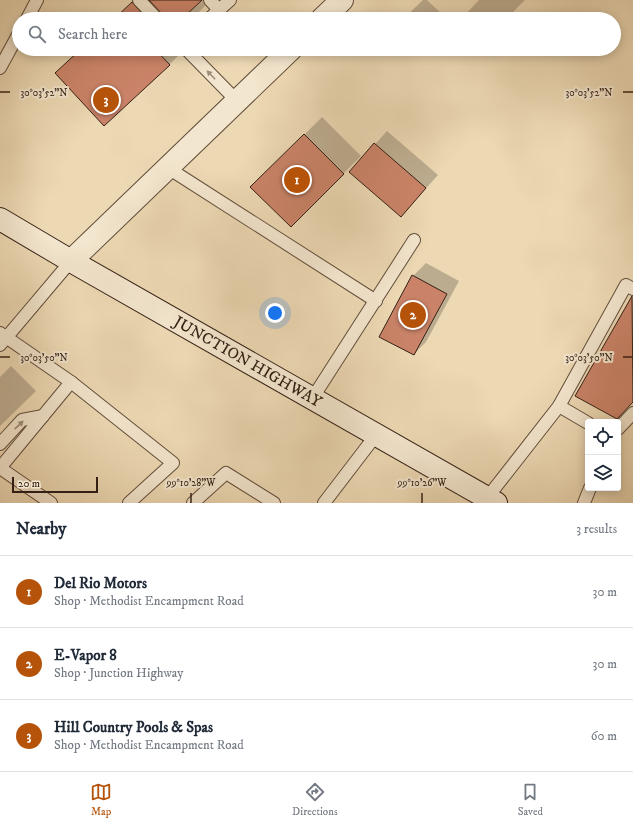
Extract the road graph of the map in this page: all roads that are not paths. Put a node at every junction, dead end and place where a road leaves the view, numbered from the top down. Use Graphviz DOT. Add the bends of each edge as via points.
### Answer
graph roads {
  1 [pos="37,0"];
  2 [pos="139,0"];
  3 [pos="210,0"];
  4 [pos="230,0"];
  5 [pos="342,0"];
  6 [pos="220,10"];
  7 [pos="31,12"];
  8 [pos="150,12"];
  9 [pos="218,12"];
  10 [pos="329,12"];
  11 [pos="12,46"];
  12 [pos="193,56"];
  13 [pos="284,56"];
  14 [pos="0,68"];
  15 [pos="236,101"];
  16 [pos="168,168"];
  17 [pos="0,219"];
  18 [pos="414,240"];
  19 [pos="70,262"];
  20 [pos="633,289"];
  21 [pos="376,301"];
  22 [pos="2,339"];
  23 [pos="71,382"];
  24 [pos="312,399"];
  25 [pos="559,406"];
  26 [pos="633,412"];
  27 [pos="43,416"];
  28 [pos="585,421"];
  29 [pos="621,426"];
  30 [pos="376,435"];
  31 [pos="0,444"];
  32 [pos="589,491"];
  33 [pos="492,501"];
  34 [pos="51,503"];
  35 [pos="129,503"];
  36 [pos="193,503"];
  37 [pos="274,503"];
  38 [pos="324,503"];
  39 [pos="584,503"];
  1 -- 7 [label="lane"];
  2 -- 8 [label="lane"];
  3 -- 6 [label="lane"];
  4 -- 6 [label="lane"];
  5 -- 10 [label="main road"];
  6 -- 9 [label="lane"];
  11 -- 14 [label="lane"];
  15 -- 12 [label="lane, one-way"];
  13 -- 15 [label="main road"];
  15 -- 16 [label="main road"];
  16 -- 19 [label="main road"];
  16 -- 21 [label="lane"];
  17 -- 19 [label="main road, JUNCTION HIGHWAY"];
  18 -- 21 [label="lane"];
  19 -- 22 [label="lane"];
  19 -- 24 [label="main road, JUNCTION HIGHWAY"];
  20 -- 25 [label="lane" via="626,285"];
  21 -- 24 [label="lane"];
  22 -- 23 [label="lane"];
  23 -- 27 [label="lane"];
  23 -- 35 [label="lane" via="173,463"];
  24 -- 30 [label="main road, JUNCTION HIGHWAY"];
  25 -- 28 [label="lane"];
  25 -- 33 [label="lane"];
  26 -- 29 [label="lane"];
  31 -- 27 [label="lane, one-way" via="22,420"];
  27 -- 34 [label="lane" via="0,468"];
  30 -- 33 [label="main road, JUNCTION HIGHWAY"];
  30 -- 38 [label="lane"];
  32 -- 39 [label="lane"];
  36 -- 37 [label="lane" via="226,473"];
}
